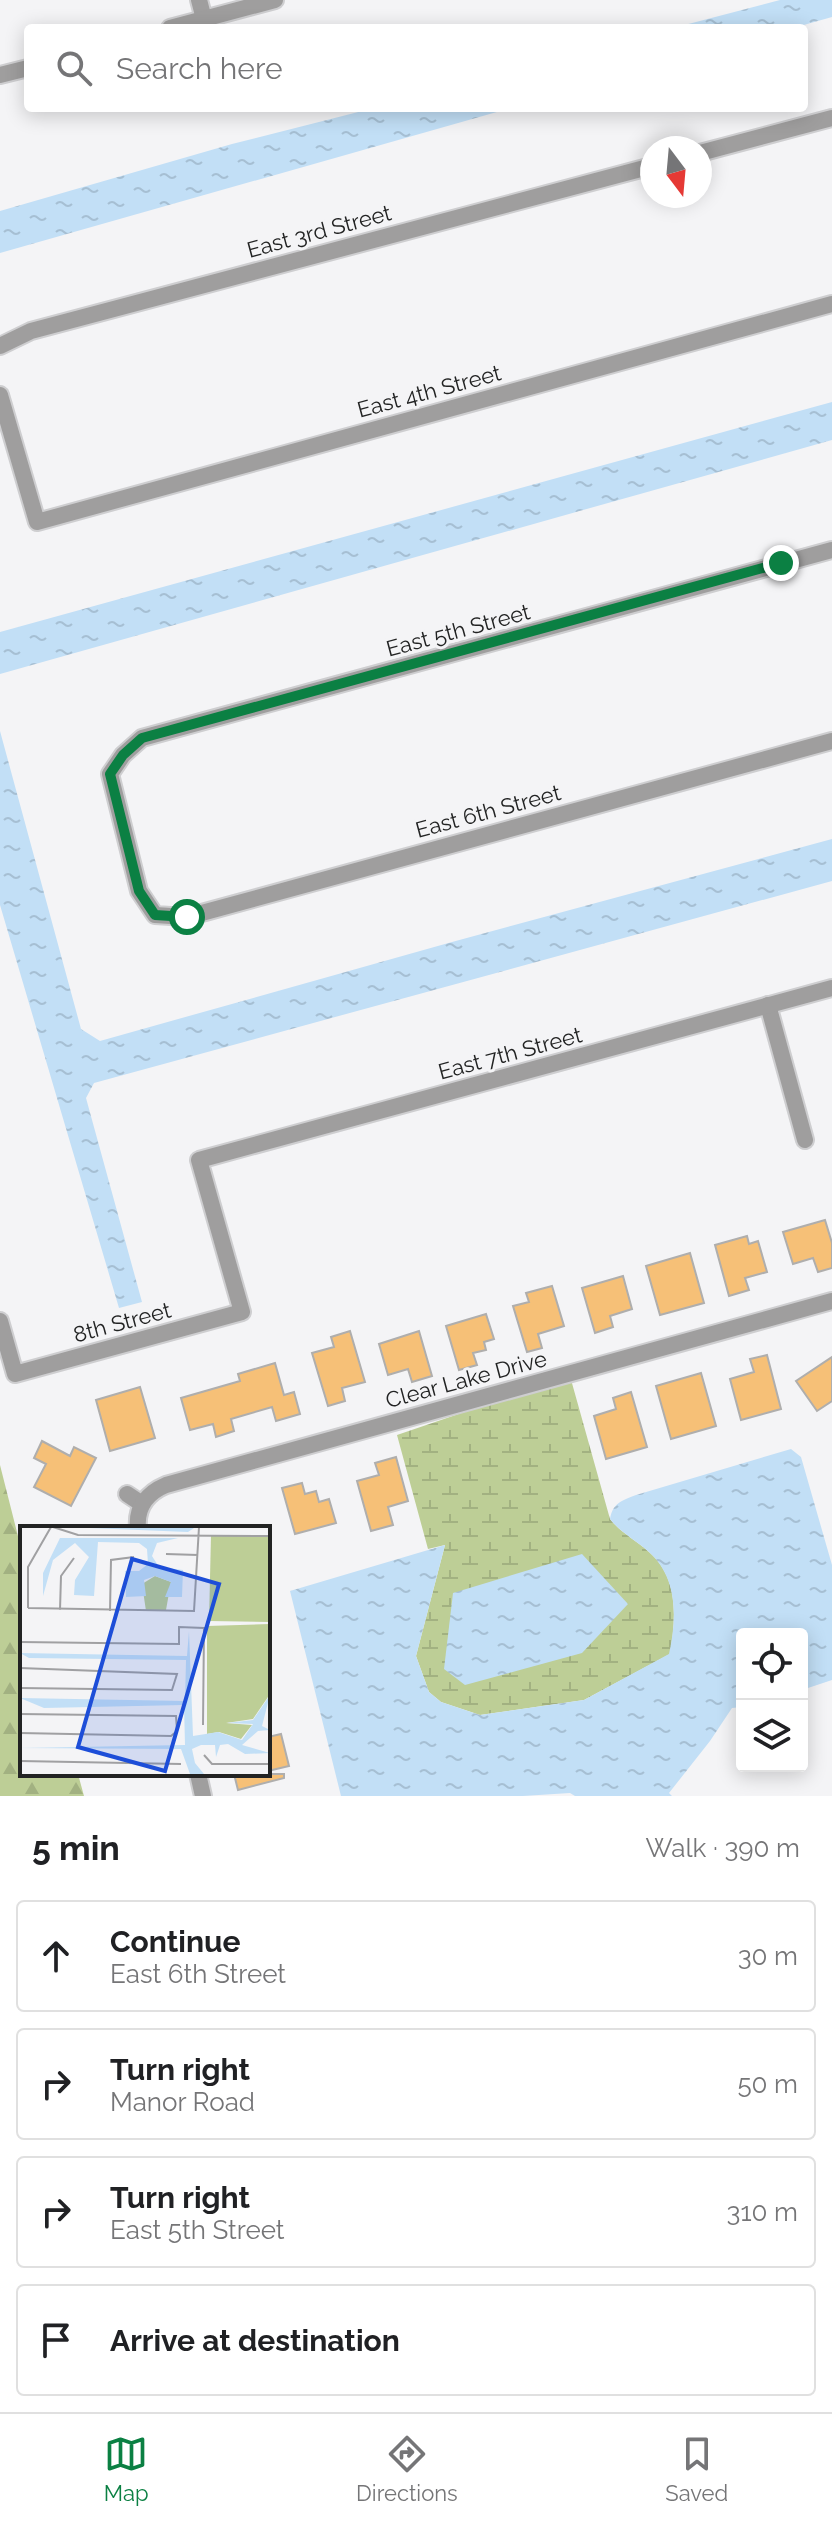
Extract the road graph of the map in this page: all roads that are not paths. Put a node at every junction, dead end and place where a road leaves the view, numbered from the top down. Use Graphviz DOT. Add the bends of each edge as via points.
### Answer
graph roads {
  1 [pos="199,0"];
  2 [pos="275,0"];
  3 [pos="204,19"];
  4 [pos="185,24"];
  5 [pos="24,69"];
  6 [pos="0,75"];
  7 [pos="832,118"];
  8 [pos="712,150"];
  9 [pos="640,169"];
  10 [pos="832,304"];
  11 [pos="0,346"];
  12 [pos="0,395"];
  13 [pos="832,550"];
  14 [pos="832,741"];
  15 [pos="155,915"];
  16 [pos="832,988"];
  17 [pos="768,1005"];
  18 [pos="805,1140"];
  19 [pos="832,1301"];
  20 [pos="242,1312"];
  21 [pos="0,1321"];
  22 [pos="138,1526"];
  23 [pos="198,1776"];
  24 [pos="203,1796"];
  1 -- 3 [label="street"];
  2 -- 3 [label="street"];
  3 -- 4 [label="street"];
  5 -- 6 [label="street"];
  7 -- 8 [label="street"];
  9 -- 11 [label="street, East 3rd Street" via="31,331"];
  10 -- 12 [label="street, East 4th Street" via="37,522"];
  13 -- 15 [label="street, East 5th Street" via="142,738 110,774 139,891"];
  14 -- 15 [label="street, East 6th Street" via="187,917"];
  16 -- 17 [label="street, East 7th Street"];
  17 -- 18 [label="street"];
  17 -- 20 [label="street, East 7th Street" via="199,1160"];
  19 -- 22 [label="street, Clear Lake Drive" via="166,1485 134,1499"];
  20 -- 21 [label="street, 8th Street" via="15,1374"];
  23 -- 24 [label="street"];
}
